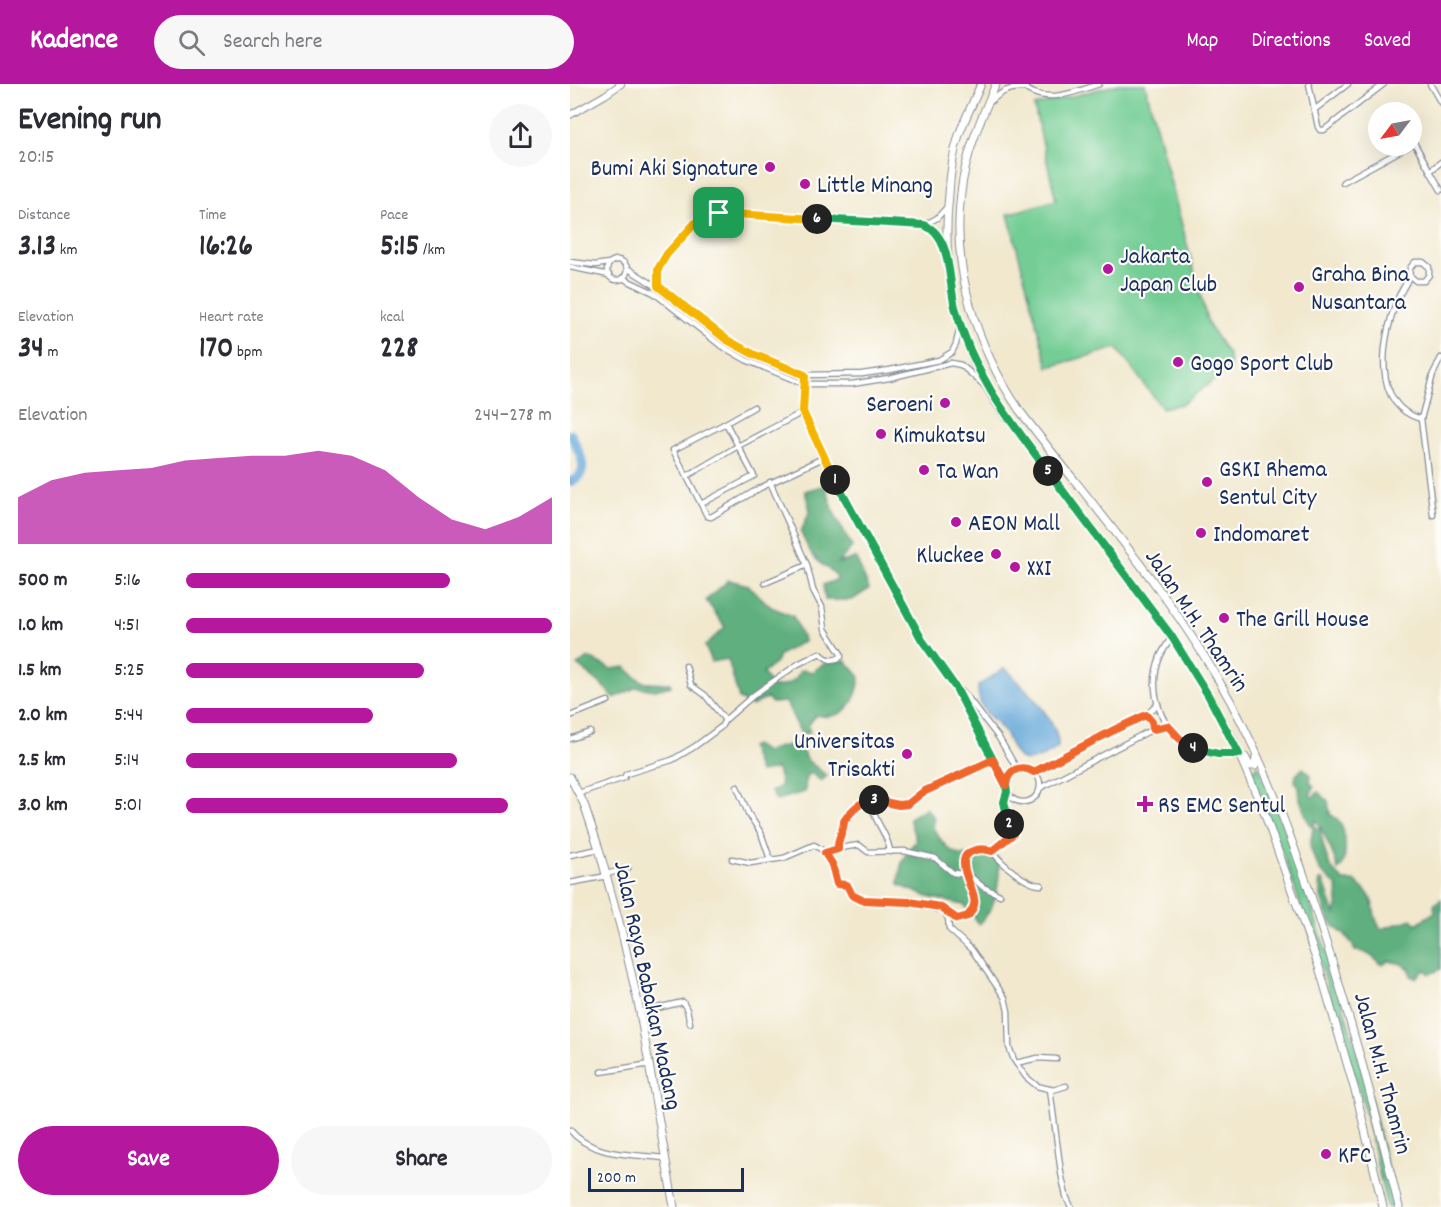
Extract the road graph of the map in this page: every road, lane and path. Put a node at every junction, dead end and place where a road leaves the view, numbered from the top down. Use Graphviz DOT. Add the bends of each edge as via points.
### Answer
graph roads {
  1 [pos="621,84"];
  2 [pos="981,84"];
  3 [pos="996,84"];
  4 [pos="1099,84"];
  5 [pos="1348,84"];
  6 [pos="1384,84"];
  7 [pos="1430,84"];
  8 [pos="1311,85"];
  9 [pos="1022,86"];
  10 [pos="1441,103"];
  11 [pos="988,104"];
  12 [pos="1314,110"];
  13 [pos="570,115"];
  14 [pos="1389,156"];
  15 [pos="1420,156"];
  16 [pos="1441,162"];
  17 [pos="1430,171"];
  18 [pos="1343,182"];
  19 [pos="1441,190"];
  20 [pos="949,191"];
  21 [pos="961,193"];
  22 [pos="947,207"];
  23 [pos="924,225"];
  24 [pos="946,248"];
  25 [pos="570,262"];
  26 [pos="610,263"];
  27 [pos="570,267"];
  28 [pos="627,268"];
  29 [pos="609,275"];
  30 [pos="1410,276"];
  31 [pos="622,278"];
  32 [pos="658,286"];
  33 [pos="960,324"];
  34 [pos="981,339"];
  35 [pos="968,345"];
  36 [pos="987,353"];
  37 [pos="1441,358"];
  38 [pos="974,362"];
  39 [pos="852,374"];
  40 [pos="805,375"];
  41 [pos="804,384"];
  42 [pos="852,384"];
  43 [pos="988,389"];
  44 [pos="753,407"];
  45 [pos="803,412"];
  46 [pos="1421,419"];
  47 [pos="724,424"];
  48 [pos="738,446"];
  49 [pos="823,458"];
  50 [pos="687,476"];
  51 [pos="753,476"];
  52 [pos="770,483"];
  53 [pos="760,488"];
  54 [pos="701,504"];
  55 [pos="1433,514"];
  56 [pos="807,566"];
  57 [pos="765,583"];
  58 [pos="1172,637"];
  59 [pos="686,666"];
  60 [pos="956,688"];
  61 [pos="608,701"];
  62 [pos="1158,704"];
  63 [pos="1146,715"];
  64 [pos="570,716"];
  65 [pos="725,720"];
  66 [pos="1168,726"];
  67 [pos="1153,729"];
  68 [pos="590,732"];
  69 [pos="570,740"];
  70 [pos="1233,740"];
  71 [pos="1252,746"];
  72 [pos="1239,754"];
  73 [pos="993,760"];
  74 [pos="1017,769"];
  75 [pos="1034,772"];
  76 [pos="570,777"];
  77 [pos="1006,785"];
  78 [pos="737,787"];
  79 [pos="1040,788"];
  80 [pos="1007,792"];
  81 [pos="579,793"];
  82 [pos="874,800"];
  83 [pos="599,849"];
  84 [pos="838,849"];
  85 [pos="992,851"];
  86 [pos="890,852"];
  87 [pos="825,853"];
  88 [pos="570,855"];
  89 [pos="732,859"];
  90 [pos="770,860"];
  91 [pos="628,868"];
  92 [pos="966,874"];
  93 [pos="607,875"];
  94 [pos="570,883"];
  95 [pos="1041,885"];
  96 [pos="1000,895"];
  97 [pos="933,907"];
  98 [pos="640,1012"];
  99 [pos="690,1023"];
  100 [pos="1056,1059"];
  101 [pos="1016,1063"];
  102 [pos="650,1064"];
  103 [pos="601,1072"];
  104 [pos="1066,1086"];
  105 [pos="1050,1089"];
  106 [pos="570,1130"];
  107 [pos="665,1158"];
  108 [pos="674,1207"];
  109 [pos="1071,1207"];
  110 [pos="1383,1207"];
  111 [pos="1399,1207"];
  1 -- 13 [label="main road"];
  2 -- 20 [label="main road, Jalan M.H. Thamrin" via="959,135"];
  3 -- 11 [label="main road, Jalan M.H. Thamrin"];
  4 -- 9 [label="street" via="1054,96 1041,96"];
  5 -- 12 [label="street"];
  6 -- 12 [label="street" via="1324,130 1318,127"];
  7 -- 10 [label="street"];
  8 -- 12 [label="street"];
  9 -- 11 [label="street" via="1005,90"];
  11 -- 21 [label="main road, Jalan M.H. Thamrin" via="968,157"];
  14 -- 18 [label="street"];
  15 -- 17 [label="street"];
  16 -- 17 [label="street"];
  17 -- 19 [label="street"];
  20 -- 21 [label="main road"];
  20 -- 22 [label="main road, Jalan M.H. Thamrin"];
  21 -- 34 [label="main road, Jalan M.H. Thamrin" via="964,276"];
  22 -- 23 [label="street" via="938,218"];
  22 -- 24 [label="main road, Jalan M.H. Thamrin"];
  23 -- 24 [label="street" via="939,234"];
  23 -- 32 [label="street" via="711,214 698,220 667,254 658,269"];
  24 -- 33 [label="main road, Jalan M.H. Thamrin"];
  25 -- 26 [label="street"];
  26 -- 28 [label="street" via="619,260"];
  26 -- 29 [label="street"];
  27 -- 29 [label="street"];
  28 -- 31 [label="street"];
  28 -- 32 [label="street"];
  29 -- 31 [label="street"];
  30 -- 30 [label="street" via="1415,262 1429,267 1424,281"];
  30 -- 46 [label="street" via="1393,312 1384,357 1394,403 1409,416"];
  31 -- 41 [label="street" via="654,293 720,345"];
  32 -- 40 [label="street" via="727,340"];
  33 -- 35 [label="main road, Jalan M.H. Thamrin"];
  33 -- 39 [label="street" via="956,344 947,356 890,370"];
  34 -- 35 [label="main road" via="978,344"];
  34 -- 36 [label="main road, Jalan M.H. Thamrin"];
  35 -- 38 [label="main road, Jalan M.H. Thamrin"];
  36 -- 38 [label="main road" via="976,354"];
  36 -- 71 [label="main road, Jalan M.H. Thamrin" via="1020,411 1178,616 1220,681"];
  37 -- 46 [label="street"];
  38 -- 43 [label="main road, Jalan M.H. Thamrin"];
  39 -- 40 [label="street"];
  39 -- 42 [label="street"];
  40 -- 41 [label="street"];
  41 -- 42 [label="street"];
  41 -- 45 [label="street"];
  42 -- 43 [label="street" via="951,363 961,365"];
  43 -- 58 [label="main road, Jalan M.H. Thamrin"];
  44 -- 47 [label="street"];
  45 -- 48 [label="street"];
  45 -- 49 [label="street"];
  46 -- 55 [label="street"];
  47 -- 48 [label="street"];
  47 -- 50 [label="street" via="675,448"];
  48 -- 50 [label="street"];
  48 -- 51 [label="street"];
  49 -- 52 [label="street"];
  49 -- 60 [label="street" via="922,640"];
  50 -- 54 [label="street"];
  51 -- 53 [label="street"];
  51 -- 54 [label="street"];
  52 -- 53 [label="street"];
  52 -- 56 [label="street"];
  53 -- 54 [label="street" via="711,517"];
  56 -- 57 [label="street"];
  56 -- 65 [label="street" via="822,607 825,629 841,657 830,660 820,653 808,658 754,694"];
  58 -- 62 [label="street" via="1161,654 1155,676"];
  58 -- 70 [label="main road, Jalan M.H. Thamrin"];
  59 -- 65 [label="street" via="691,685 705,695"];
  60 -- 73 [label="street"];
  60 -- 74 [label="street" via="999,738"];
  61 -- 64 [label="street"];
  62 -- 63 [label="street"];
  62 -- 66 [label="street"];
  63 -- 67 [label="street"];
  63 -- 75 [label="street"];
  65 -- 81 [label="street" via="701,743 672,760"];
  66 -- 67 [label="street"];
  66 -- 72 [label="street" via="1193,748"];
  67 -- 79 [label="street"];
  68 -- 69 [label="street"];
  70 -- 71 [label="main road" via="1250,766 1256,762"];
  70 -- 72 [label="main road, Jalan M.H. Thamrin"];
  71 -- 111 [label="main road, Jalan M.H. Thamrin" via="1277,800 1334,964"];
  72 -- 110 [label="main road, Jalan M.H. Thamrin" via="1264,812 1319,967 1358,1101"];
  73 -- 77 [label="street"];
  73 -- 82 [label="street" via="923,792 908,804"];
  74 -- 75 [label="street"];
  74 -- 77 [label="street" via="1009,775"];
  75 -- 79 [label="street"];
  76 -- 81 [label="main road, Jalan Raya Babakan Madang"];
  77 -- 80 [label="street"];
  78 -- 90 [label="street"];
  79 -- 80 [label="street" via="1035,798 1025,802 1015,800"];
  80 -- 85 [label="street" via="1004,802 1013,834"];
  81 -- 83 [label="main road, Jalan Raya Babakan Madang"];
  82 -- 84 [label="street" via="863,802 846,819"];
  82 -- 86 [label="street" via="875,818 888,839"];
  83 -- 88 [label="street"];
  83 -- 93 [label="main road, Jalan Raya Babakan Madang"];
  84 -- 86 [label="street" via="858,845 868,852"];
  84 -- 87 [label="street"];
  85 -- 92 [label="street" via="979,849 968,853 964,861"];
  85 -- 95 [label="street" via="1031,884"];
  86 -- 92 [label="street" via="935,858 953,873"];
  87 -- 90 [label="street" via="814,844"];
  87 -- 97 [label="street" via="837,884 847,885 855,898"];
  89 -- 90 [label="street" via="747,863"];
  91 -- 93 [label="street"];
  92 -- 96 [label="street"];
  92 -- 97 [label="street" via="975,900 968,916 957,919 943,907"];
  93 -- 94 [label="street"];
  93 -- 98 [label="main road, Jalan Raya Babakan Madang"];
  97 -- 101 [label="street" via="945,913 949,929 978,957 1005,998 1009,1047"];
  98 -- 99 [label="street" via="683,1002"];
  98 -- 102 [label="main road, Jalan Raya Babakan Madang"];
  100 -- 101 [label="street"];
  101 -- 105 [label="street" via="1031,1082"];
  102 -- 103 [label="street"];
  102 -- 107 [label="main road, Jalan Raya Babakan Madang"];
  104 -- 105 [label="street"];
  105 -- 109 [label="street" via="1061,1173"];
  106 -- 107 [label="street" via="585,1144 600,1149"];
  107 -- 108 [label="main road, Jalan Raya Babakan Madang"];
}
